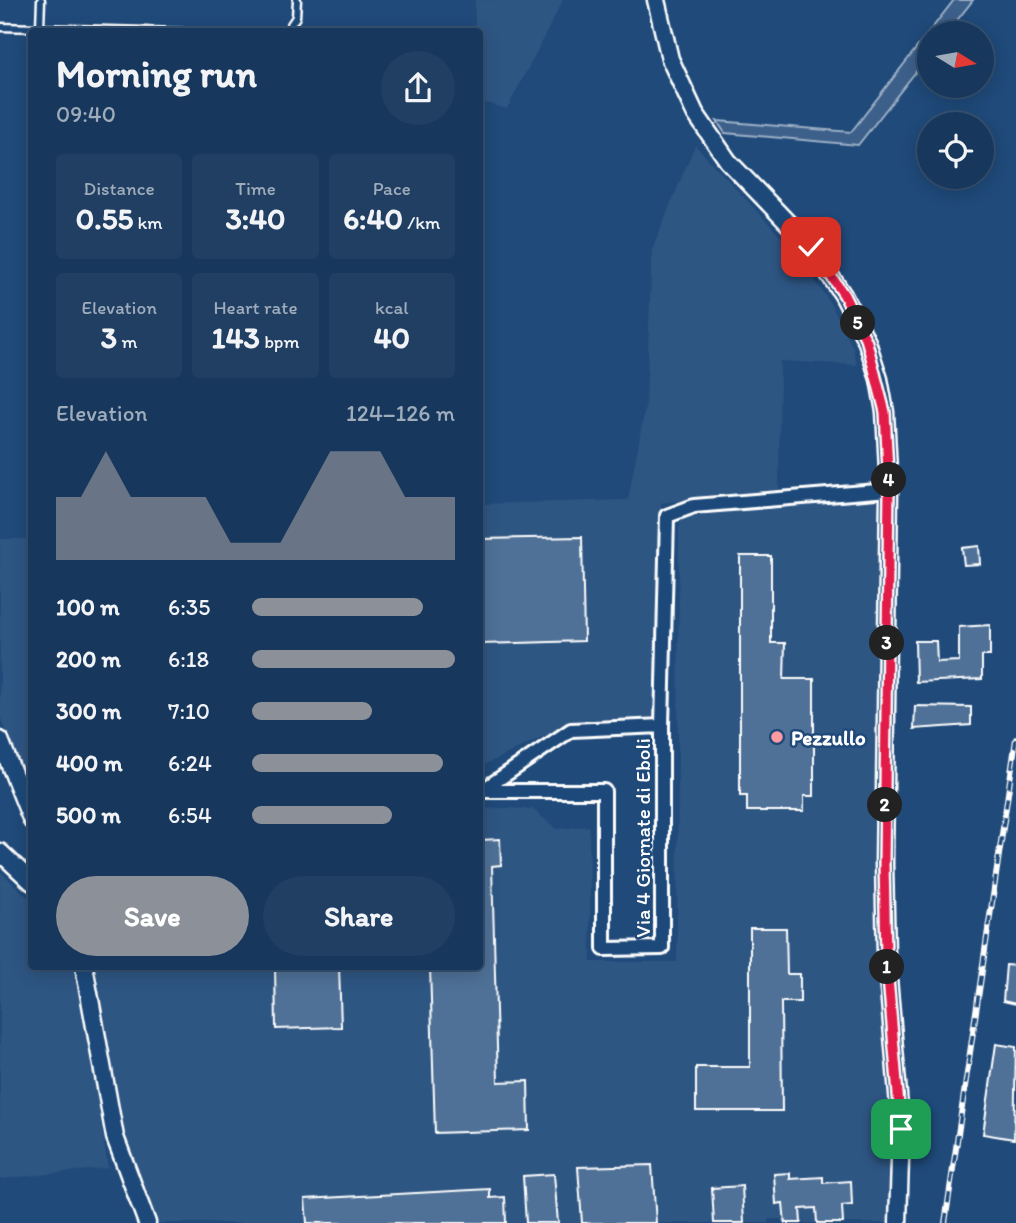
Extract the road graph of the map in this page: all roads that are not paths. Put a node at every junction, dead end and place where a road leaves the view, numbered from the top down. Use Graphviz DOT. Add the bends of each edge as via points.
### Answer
graph roads {
  1 [pos="41,0"];
  2 [pos="297,0"];
  3 [pos="656,0"];
  4 [pos="0,27"];
  5 [pos="40,27"];
  6 [pos="68,28"];
  7 [pos="289,28"];
  8 [pos="889,490"];
  9 [pos="662,726"];
  10 [pos="0,740"];
  11 [pos="483,790"];
  12 [pos="483,792"];
  13 [pos="28,811"];
  14 [pos="0,852"];
  15 [pos="28,878"];
  16 [pos="85,970"];
  17 [pos="147,1223"];
  18 [pos="898,1223"];
  1 -- 5 [label="lane"];
  2 -- 7 [label="lane" via="296,17"];
  3 -- 8 [label="street" via="670,59 695,113 728,161 811,247 844,295 867,342 885,412"];
  4 -- 5 [label="lane"];
  5 -- 6 [label="lane"];
  8 -- 9 [label="street, Via 4 Giornate di Eboli" via="694,506 667,516"];
  8 -- 18 [label="street" via="884,864 886,955 901,1129"];
  9 -- 11 [label="street, Via 4 Giornate di Eboli" via="571,730"];
  9 -- 12 [label="street, Via 4 Giornate di Eboli" via="662,948 604,948 604,791"];
  10 -- 13 [label="street"];
  14 -- 15 [label="street"];
  16 -- 17 [label="street" via="115,1137"];
}
